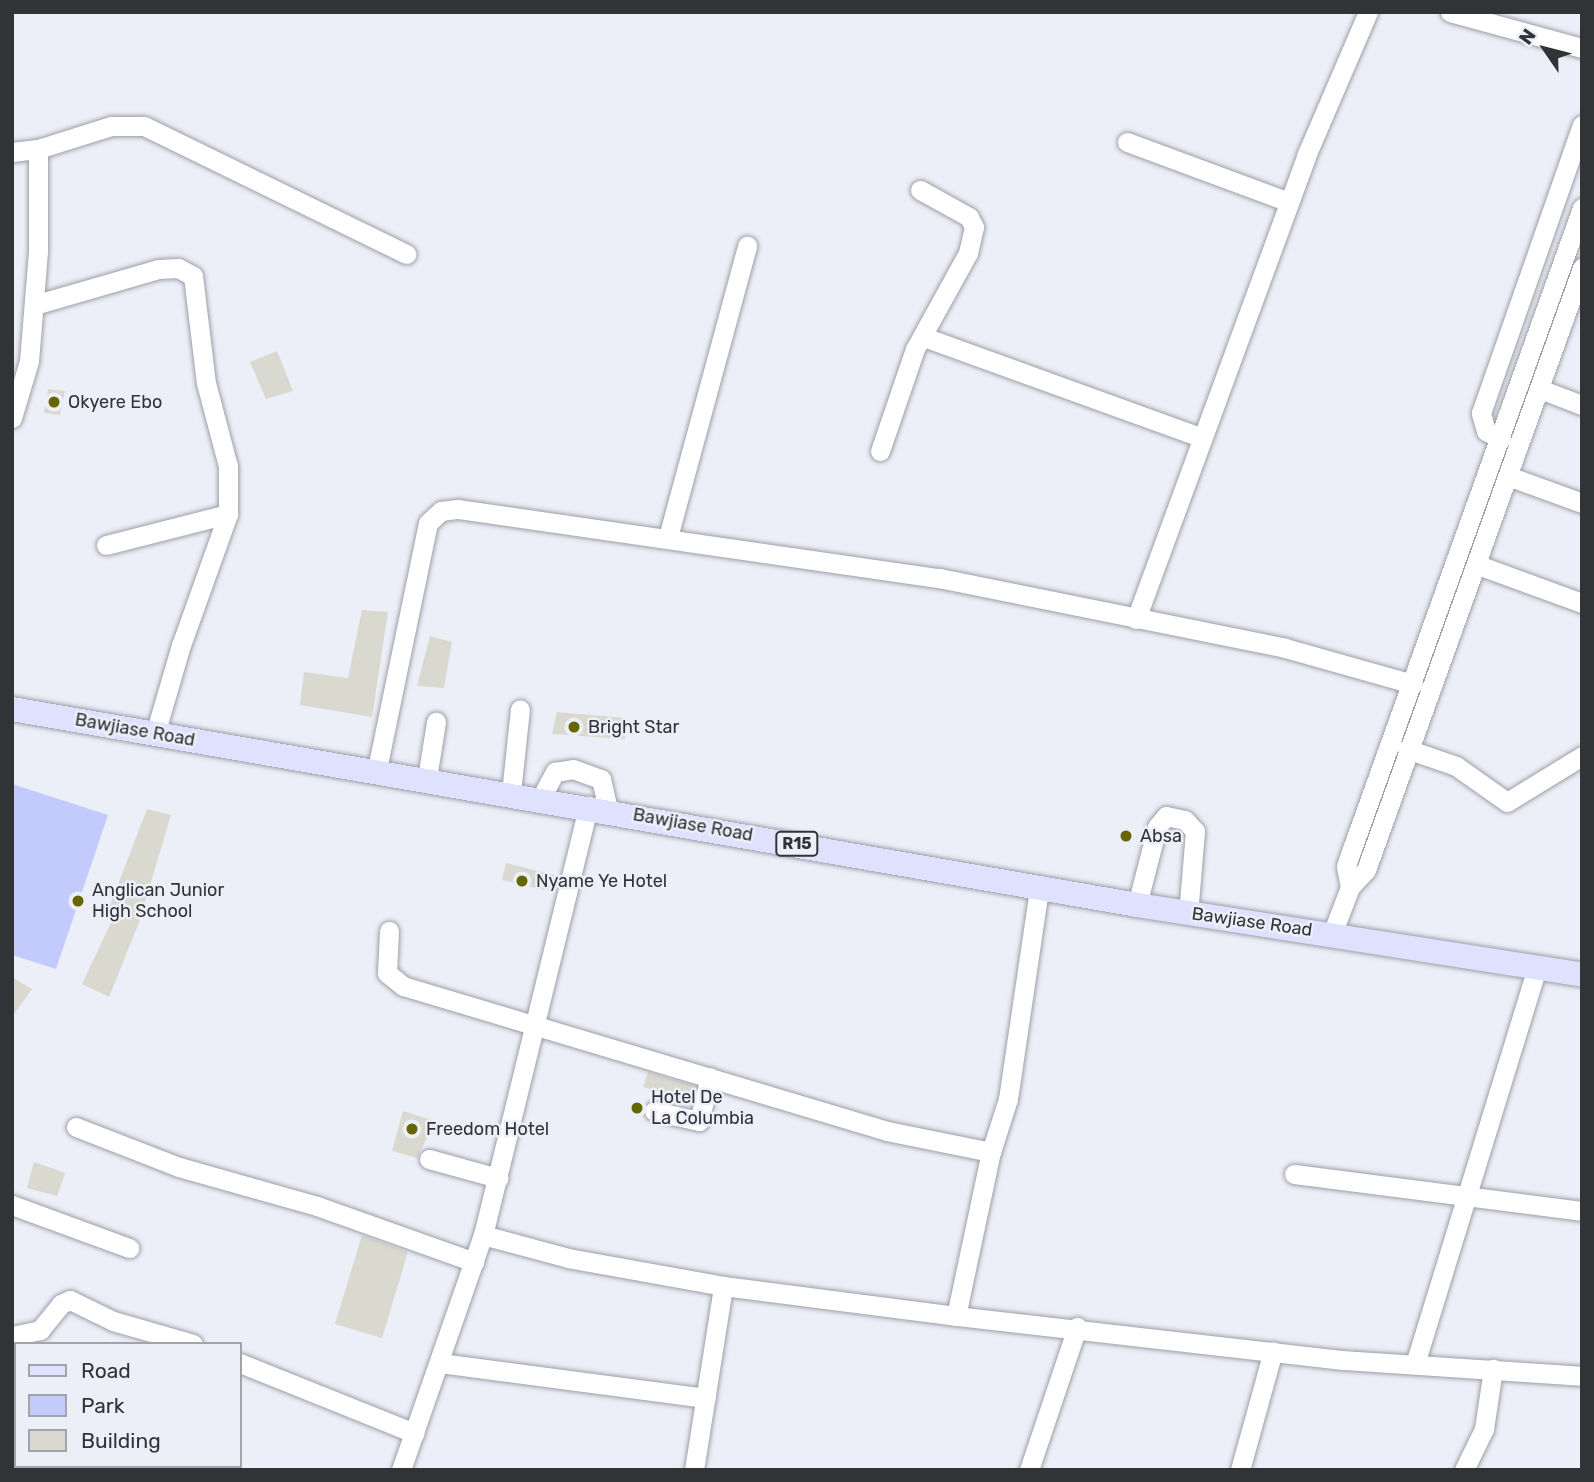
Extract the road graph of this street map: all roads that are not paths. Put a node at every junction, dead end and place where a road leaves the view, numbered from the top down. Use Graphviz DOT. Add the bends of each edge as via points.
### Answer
graph roads {
  1 [pos="1367,12"];
  2 [pos="1450,12"];
  3 [pos="1582,48"];
  4 [pos="1582,125"];
  5 [pos="1127,142"];
  6 [pos="38,149"];
  7 [pos="12,152"];
  8 [pos="920,190"];
  9 [pos="1289,202"];
  10 [pos="1582,208"];
  11 [pos="747,246"];
  12 [pos="407,254"];
  13 [pos="1582,268"];
  14 [pos="34,305"];
  15 [pos="925,337"];
  16 [pos="1540,388"];
  17 [pos="1582,405"];
  18 [pos="12,418"];
  19 [pos="1201,438"];
  20 [pos="1501,439"];
  21 [pos="880,451"];
  22 [pos="1508,476"];
  23 [pos="1582,503"];
  24 [pos="228,514"];
  25 [pos="668,537"];
  26 [pos="106,545"];
  27 [pos="1478,565"];
  28 [pos="1582,603"];
  29 [pos="1136,619"];
  30 [pos="1413,684"];
  31 [pos="12,709"];
  32 [pos="520,709"];
  33 [pos="436,722"];
  34 [pos="155,734"];
  35 [pos="1408,749"];
  36 [pos="1582,756"];
  37 [pos="377,769"];
  38 [pos="427,778"];
  39 [pos="511,793"];
  40 [pos="541,798"];
  41 [pos="598,808"];
  42 [pos="1350,887"];
  43 [pos="1039,888"];
  44 [pos="1137,905"];
  45 [pos="1188,914"];
  46 [pos="389,930"];
  47 [pos="1332,934"];
  48 [pos="1537,968"];
  49 [pos="1582,975"];
  50 [pos="533,1027"];
  51 [pos="710,1077"];
  52 [pos="654,1111"];
  53 [pos="76,1127"];
  54 [pos="991,1152"];
  55 [pos="429,1159"];
  56 [pos="1294,1174"];
  57 [pos="498,1178"];
  58 [pos="1467,1199"];
  59 [pos="12,1205"];
  60 [pos="1582,1211"];
  61 [pos="483,1235"];
  62 [pos="129,1248"];
  63 [pos="474,1262"];
  64 [pos="723,1286"];
  65 [pos="956,1316"];
  66 [pos="1077,1327"];
  67 [pos="12,1336"];
  68 [pos="186,1342"];
  69 [pos="1273,1351"];
  70 [pos="440,1363"];
  71 [pos="242,1364"];
  72 [pos="1415,1364"];
  73 [pos="1493,1369"];
  74 [pos="1582,1376"];
  75 [pos="706,1398"];
  76 [pos="414,1433"];
  77 [pos="401,1470"];
  78 [pos="694,1470"];
  79 [pos="1029,1470"];
  80 [pos="1240,1470"];
  81 [pos="1464,1470"];
  1 -- 9 [label="street"];
  2 -- 3 [label="street"];
  4 -- 20 [label="street" via="1481,413 1480,423"];
  5 -- 9 [label="street"];
  6 -- 7 [label="street"];
  6 -- 12 [label="street" via="111,126 144,126"];
  6 -- 14 [label="street"];
  8 -- 15 [label="street" via="970,217 974,227 968,253"];
  9 -- 19 [label="street"];
  10 -- 20 [label="street"];
  11 -- 25 [label="street"];
  13 -- 16 [label="street"];
  14 -- 18 [label="street" via="29,361"];
  14 -- 24 [label="street" via="159,269 178,268 193,276 206,383 228,466"];
  15 -- 19 [label="street"];
  15 -- 21 [label="street" via="915,349"];
  16 -- 17 [label="street"];
  16 -- 22 [label="street"];
  19 -- 29 [label="street"];
  20 -- 30 [label="street"];
  22 -- 23 [label="street"];
  22 -- 27 [label="street"];
  24 -- 26 [label="street"];
  24 -- 34 [label="street"];
  25 -- 29 [label="street" via="939,578"];
  25 -- 37 [label="street" via="458,509 433,516"];
  27 -- 28 [label="street"];
  27 -- 35 [label="street"];
  29 -- 30 [label="street" via="1285,648"];
  30 -- 42 [label="street" via="1346,866"];
  31 -- 34 [label="main road, Bawjiase Road / R15"];
  32 -- 39 [label="street"];
  33 -- 38 [label="street"];
  34 -- 37 [label="main road, Bawjiase Road / R15"];
  35 -- 36 [label="street" via="1456,766 1507,802"];
  35 -- 42 [label="street" via="1366,870"];
  37 -- 38 [label="main road, Bawjiase Road / R15"];
  38 -- 39 [label="main road, Bawjiase Road / R15"];
  39 -- 40 [label="main road, Bawjiase Road / R15"];
  40 -- 41 [label="main road, Bawjiase Road / R15"];
  40 -- 41 [label="street" via="555,772 573,769 601,779"];
  41 -- 43 [label="main road, Bawjiase Road / R15"];
  41 -- 50 [label="street"];
  42 -- 47 [label="street"];
  43 -- 44 [label="main road, Bawjiase Road / R15"];
  43 -- 54 [label="street" via="1008,1099"];
  44 -- 45 [label="main road, Bawjiase Road / R15"];
  44 -- 45 [label="street" via="1157,827 1166,816 1192,824 1195,831"];
  45 -- 47 [label="main road, Bawjiase Road / R15"];
  46 -- 50 [label="street" via="387,973 394,980"];
  47 -- 48 [label="main road, Bawjiase Road / R15"];
  48 -- 49 [label="main road, Bawjiase Road / R15"];
  48 -- 58 [label="street"];
  50 -- 51 [label="street"];
  50 -- 57 [label="street"];
  51 -- 52 [label="street" via="699,1121"];
  51 -- 54 [label="street" via="887,1131"];
  53 -- 63 [label="street" via="179,1167 317,1206"];
  54 -- 65 [label="street"];
  55 -- 57 [label="street"];
  56 -- 58 [label="street"];
  57 -- 61 [label="street"];
  58 -- 60 [label="street"];
  58 -- 72 [label="street"];
  59 -- 62 [label="street"];
  61 -- 63 [label="street"];
  61 -- 64 [label="street" via="568,1258"];
  63 -- 70 [label="street"];
  64 -- 65 [label="street"];
  64 -- 75 [label="street"];
  65 -- 66 [label="street"];
  66 -- 69 [label="street"];
  66 -- 79 [label="street"];
  67 -- 68 [label="street" via="40,1329 61,1304 71,1300 113,1321"];
  69 -- 72 [label="street"];
  69 -- 80 [label="street"];
  70 -- 75 [label="street"];
  70 -- 76 [label="street"];
  71 -- 76 [label="street"];
  72 -- 73 [label="street"];
  73 -- 74 [label="street"];
  73 -- 81 [label="street" via="1484,1429"];
  75 -- 78 [label="street"];
  76 -- 77 [label="street"];
}
